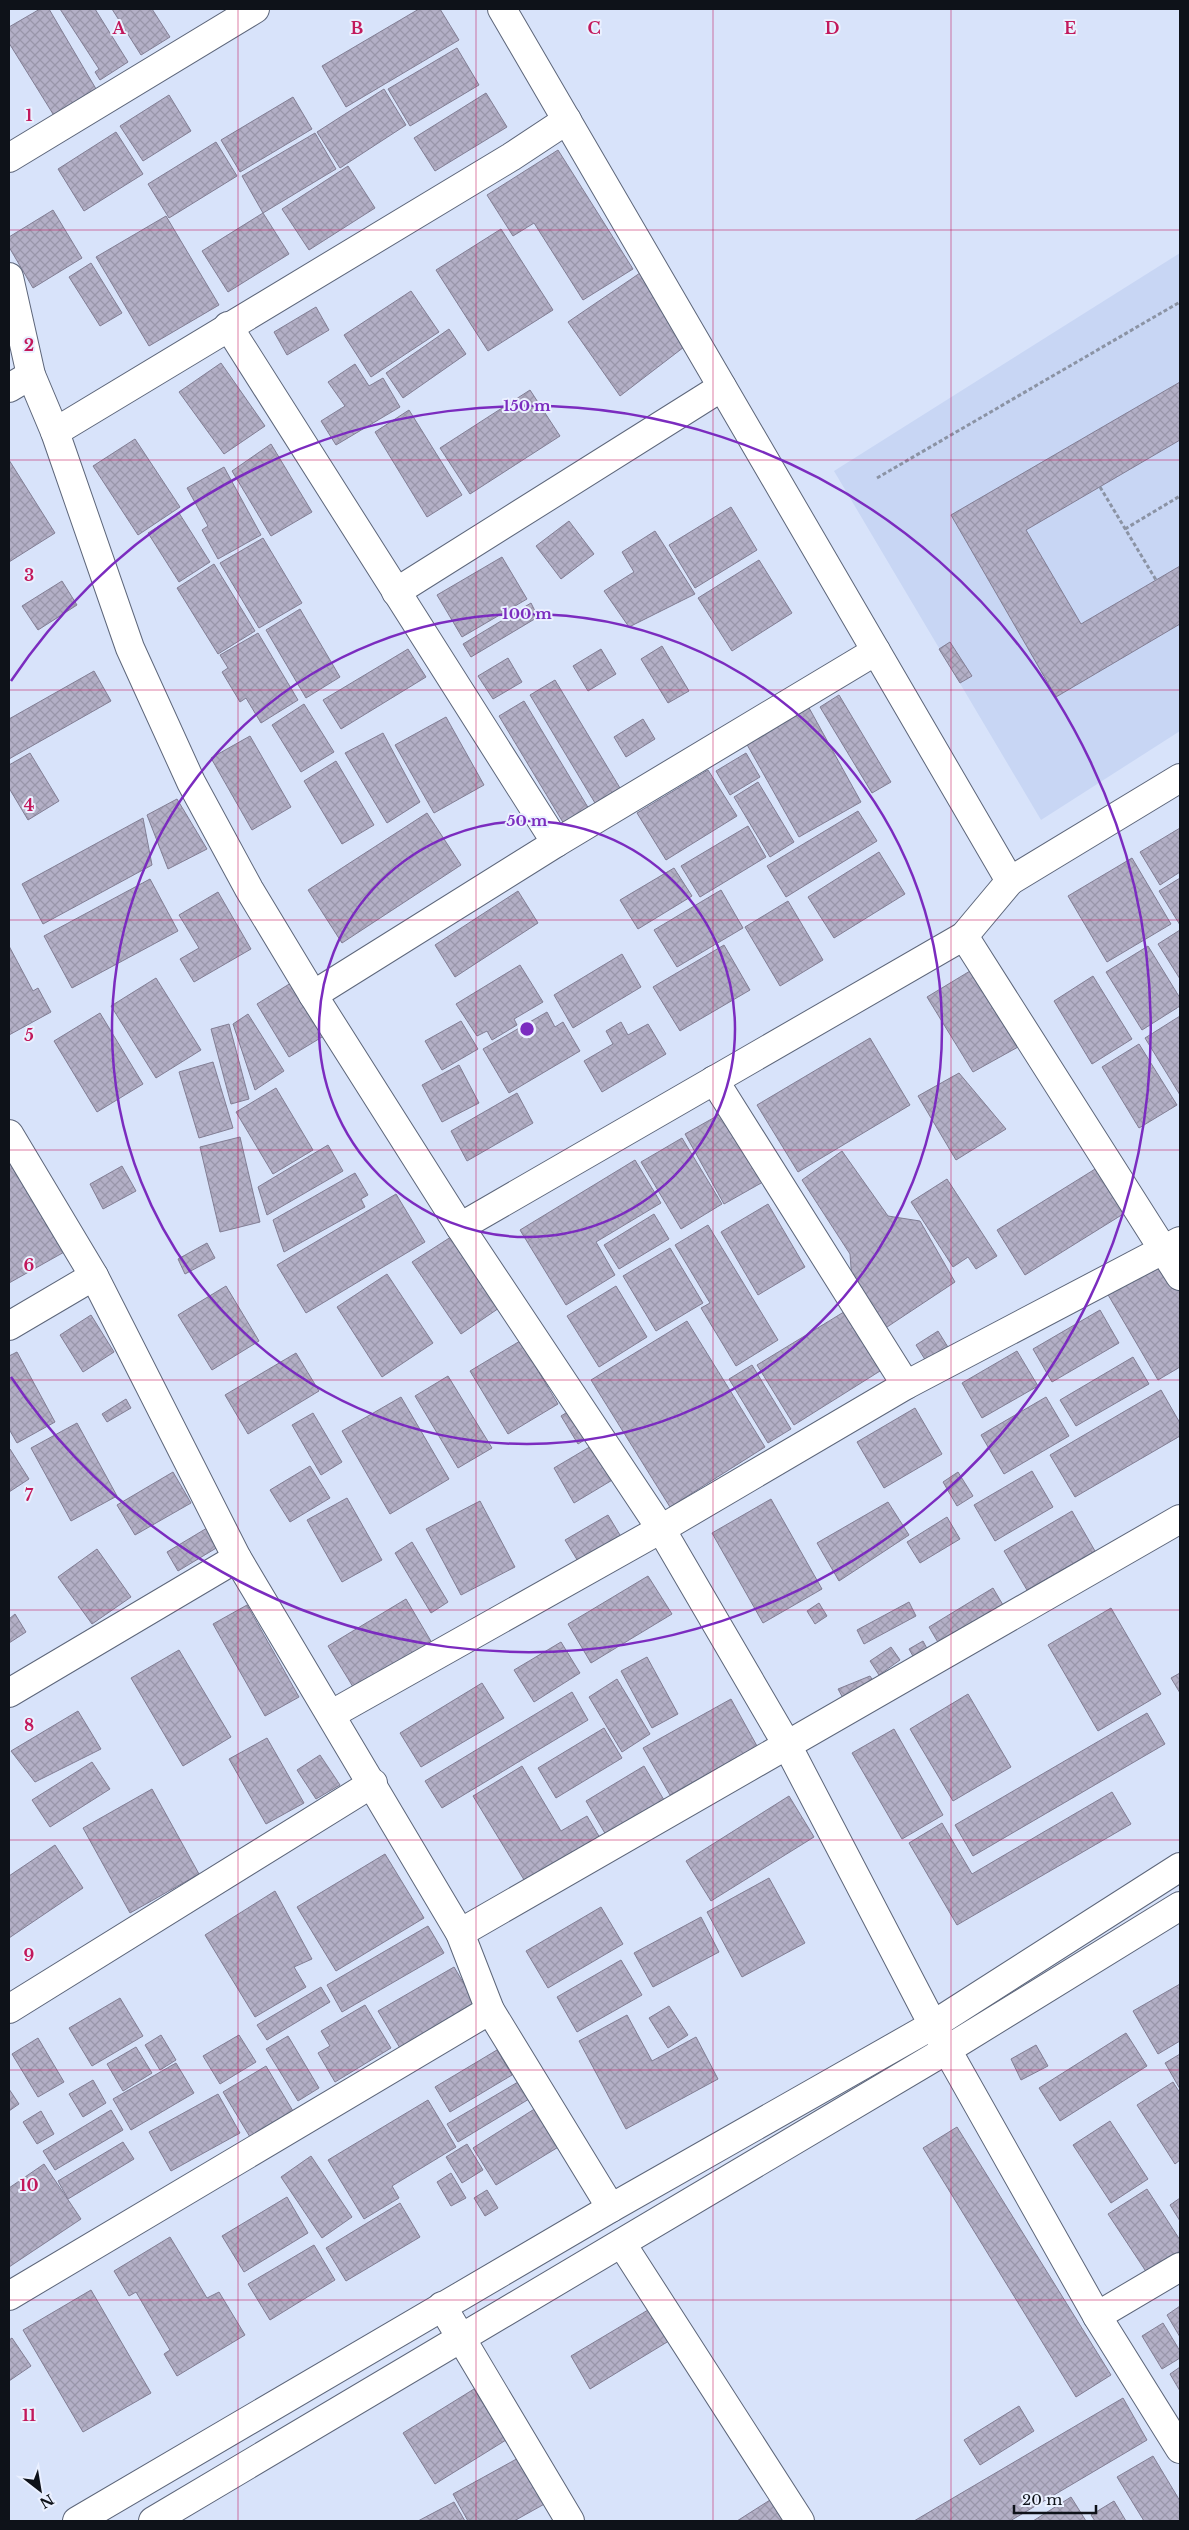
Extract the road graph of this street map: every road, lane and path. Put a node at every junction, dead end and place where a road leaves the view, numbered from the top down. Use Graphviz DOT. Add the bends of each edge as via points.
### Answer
graph roads {
  1 [pos="255,9"];
  2 [pos="502,9"];
  3 [pos="567,120"];
  4 [pos="9,158"];
  5 [pos="9,277"];
  6 [pos="1180,302"];
  7 [pos="228,326"];
  8 [pos="20,382"];
  9 [pos="722,388"];
  10 [pos="55,432"];
  11 [pos="877,478"];
  12 [pos="1100,487"];
  13 [pos="1180,496"];
  14 [pos="1125,529"];
  15 [pos="1156,580"];
  16 [pos="396,592"];
  17 [pos="876,651"];
  18 [pos="1180,778"];
  19 [pos="556,843"];
  20 [pos="1010,881"];
  21 [pos="964,936"];
  22 [pos="312,995"];
  23 [pos="714,1080"];
  24 [pos="9,1134"];
  25 [pos="460,1227"];
  26 [pos="1172,1246"];
  27 [pos="94,1276"];
  28 [pos="1180,1276"];
  29 [pos="9,1326"];
  30 [pos="906,1385"];
  31 [pos="1180,1519"];
  32 [pos="661,1528"];
  33 [pos="237,1558"];
  34 [pos="9,1693"];
  35 [pos="332,1714"];
  36 [pos="786,1743"];
  37 [pos="373,1783"];
  38 [pos="1180,1867"];
  39 [pos="1180,1906"];
  40 [pos="460,1933"];
  41 [pos="9,2009"];
  42 [pos="490,2010"];
  43 [pos="933,2024"];
  44 [pos="948,2049"];
  45 [pos="610,2208"];
  46 [pos="622,2244"];
  47 [pos="1180,2267"];
  48 [pos="9,2296"];
  49 [pos="442,2306"];
  50 [pos="1097,2316"];
  51 [pos="462,2338"];
  52 [pos="1180,2449"];
  53 [pos="567,2520"];
  54 [pos="77,2521"];
  55 [pos="153,2521"];
  56 [pos="800,2521"];
  1 -- 4 [label="street"];
  2 -- 3 [label="street"];
  3 -- 7 [label="street" via="511,157"];
  3 -- 9 [label="street"];
  5 -- 8 [label="street"];
  6 -- 11 [label="path"];
  7 -- 10 [label="street"];
  7 -- 16 [label="street"];
  8 -- 10 [label="street"];
  9 -- 16 [label="street"];
  9 -- 17 [label="street"];
  10 -- 22 [label="street" via="130,648 187,773 249,889"];
  12 -- 14 [label="path"];
  13 -- 14 [label="path"];
  14 -- 15 [label="path"];
  16 -- 19 [label="street"];
  17 -- 19 [label="street"];
  17 -- 20 [label="street"];
  18 -- 20 [label="street"];
  19 -- 22 [label="street"];
  20 -- 21 [label="street"];
  21 -- 23 [label="street"];
  21 -- 26 [label="street"];
  22 -- 25 [label="street"];
  23 -- 25 [label="street"];
  23 -- 30 [label="street"];
  24 -- 27 [label="street"];
  25 -- 32 [label="street"];
  26 -- 28 [label="street"];
  26 -- 30 [label="street"];
  27 -- 29 [label="street"];
  27 -- 33 [label="street"];
  30 -- 32 [label="street"];
  31 -- 36 [label="street"];
  32 -- 35 [label="street"];
  32 -- 36 [label="street"];
  33 -- 34 [label="street"];
  33 -- 35 [label="street"];
  35 -- 37 [label="street"];
  36 -- 40 [label="street"];
  36 -- 43 [label="street"];
  37 -- 40 [label="street"];
  37 -- 41 [label="street"];
  38 -- 43 [label="street"];
  39 -- 44 [label="street"];
  40 -- 42 [label="street"];
  42 -- 45 [label="street"];
  42 -- 48 [label="street"];
  43 -- 44 [label="street"];
  43 -- 45 [label="street"];
  44 -- 46 [label="street"];
  44 -- 50 [label="street"];
  45 -- 49 [label="street"];
  46 -- 51 [label="street"];
  46 -- 56 [label="street"];
  47 -- 50 [label="street"];
  49 -- 51 [label="street"];
  49 -- 54 [label="street"];
  50 -- 52 [label="street"];
  51 -- 53 [label="street"];
  51 -- 55 [label="street"];
}
